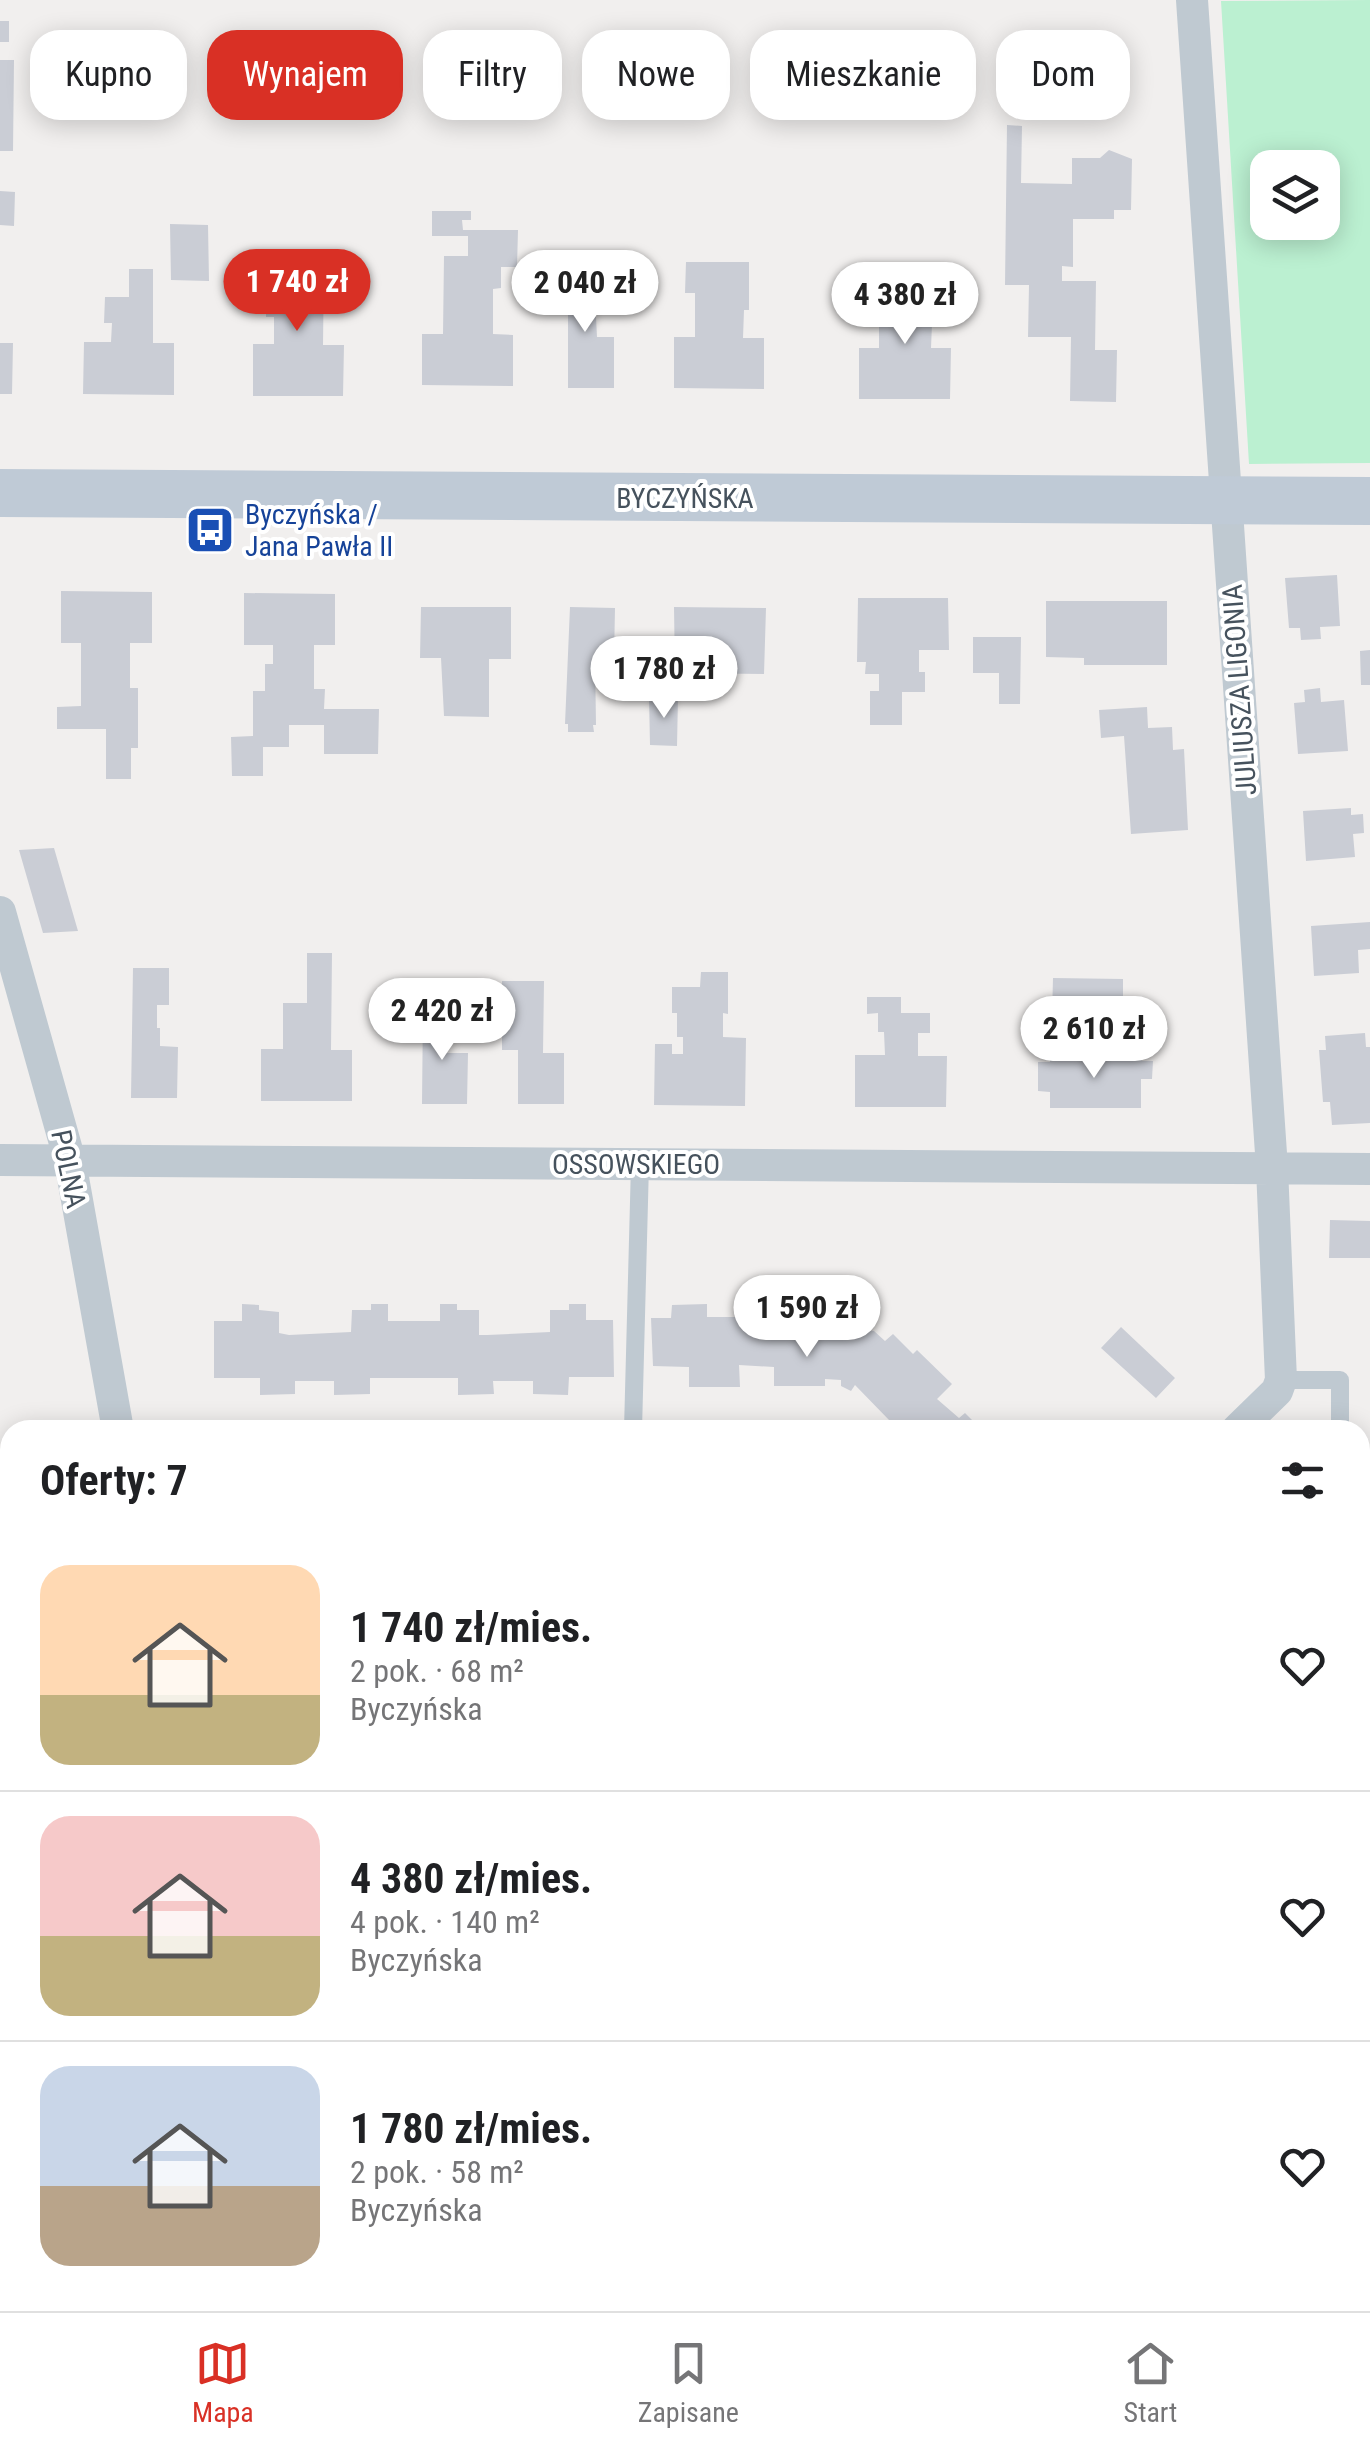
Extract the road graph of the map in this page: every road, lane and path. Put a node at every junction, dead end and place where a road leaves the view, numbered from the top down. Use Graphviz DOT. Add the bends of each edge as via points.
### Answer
graph roads {
  1 [pos="1192,0"];
  2 [pos="0,493"];
  3 [pos="1227,501"];
  4 [pos="1370,501"];
  5 [pos="0,912"];
  6 [pos="0,1160"];
  7 [pos="70,1161"];
  8 [pos="640,1164"];
  9 [pos="1272,1168"];
  10 [pos="1370,1168"];
  11 [pos="1282,1380"];
  12 [pos="116,1420"];
  13 [pos="633,1420"];
  14 [pos="1247,1420"];
  15 [pos="1340,1420"];
  1 -- 3 [label="street, JULIUSZA LIGONIA"];
  2 -- 3 [label="street, BYCZYŃSKA"];
  3 -- 4 [label="street, BYCZYŃSKA"];
  3 -- 9 [label="street, JULIUSZA LIGONIA"];
  5 -- 7 [label="street, POLNA"];
  6 -- 7 [label="street, OSSOWSKIEGO"];
  7 -- 8 [label="street, OSSOWSKIEGO"];
  7 -- 12 [label="street, POLNA"];
  8 -- 9 [label="street, OSSOWSKIEGO"];
  8 -- 13 [label="lane"];
  9 -- 10 [label="street, OSSOWSKIEGO"];
  9 -- 11 [label="street, JULIUSZA LIGONIA"];
  11 -- 14 [label="street"];
  11 -- 15 [label="lane" via="1340,1380"];
}
